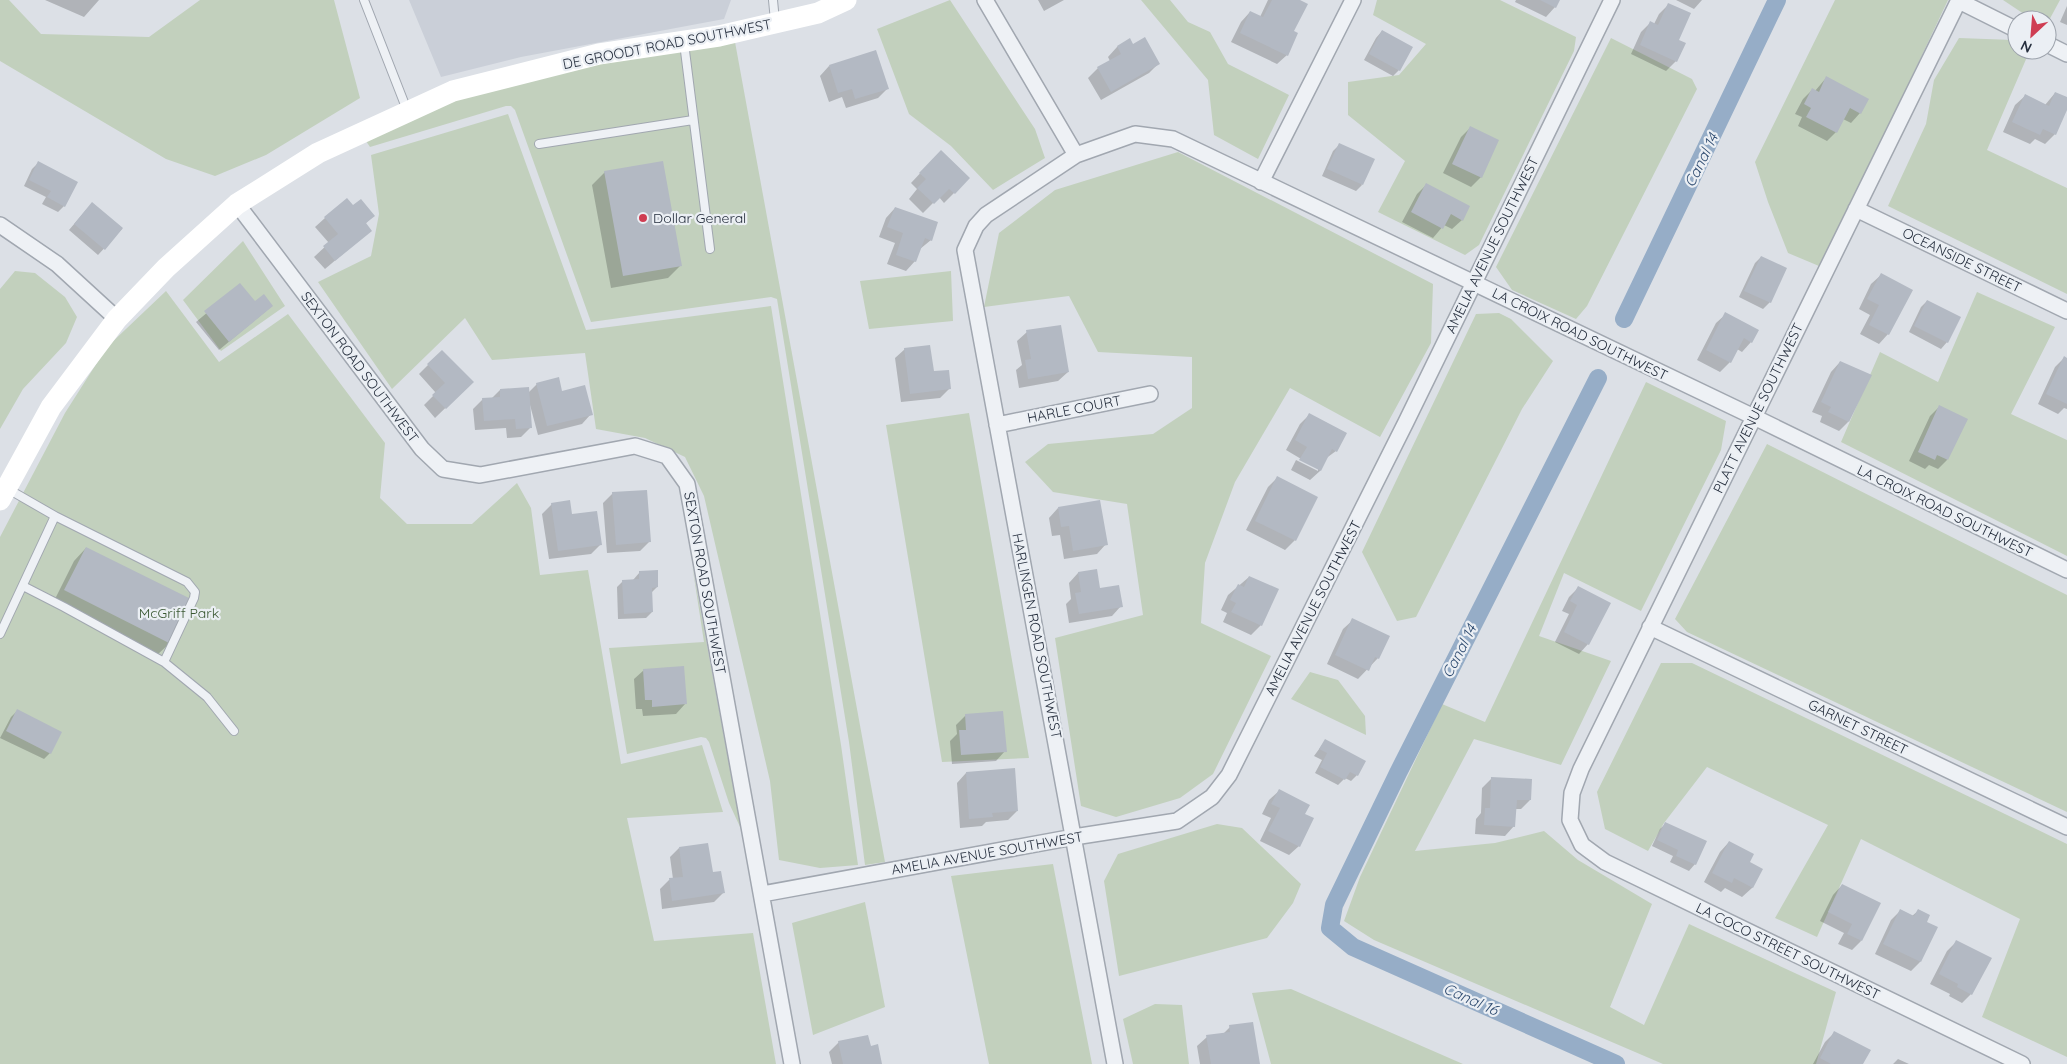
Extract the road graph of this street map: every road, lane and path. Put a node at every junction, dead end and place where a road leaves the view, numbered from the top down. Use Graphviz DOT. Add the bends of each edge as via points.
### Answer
graph roads {
  1 [pos="364,0"];
  2 [pos="773,0"];
  3 [pos="846,0"];
  4 [pos="986,0"];
  5 [pos="1353,0"];
  6 [pos="1612,0"];
  7 [pos="1959,1"];
  8 [pos="776,23"];
  9 [pos="2007,25"];
  10 [pos="684,41"];
  11 [pos="407,112"];
  12 [pos="693,120"];
  13 [pos="539,144"];
  14 [pos="1076,155"];
  15 [pos="1261,182"];
  16 [pos="237,204"];
  17 [pos="1856,209"];
  18 [pos="986,215"];
  19 [pos="0,225"];
  20 [pos="710,249"];
  21 [pos="1473,283"];
  22 [pos="2067,311"];
  23 [pos="117,319"];
  24 [pos="1150,394"];
  25 [pos="1754,417"];
  26 [pos="997,425"];
  27 [pos="2,491"];
  28 [pos="55,516"];
  29 [pos="2067,570"];
  30 [pos="23,586"];
  31 [pos="1650,627"];
  32 [pos="0,634"];
  33 [pos="164,662"];
  34 [pos="234,730"];
  35 [pos="1570,820"];
  36 [pos="2067,827"];
  37 [pos="1074,838"];
  38 [pos="762,894"];
  39 [pos="792,1064"];
  40 [pos="1115,1064"];
  41 [pos="2022,1064"];
  1 -- 11 [label="lane"];
  2 -- 8 [label="lane"];
  3 -- 8 [label="street, DE GROODT ROAD SOUTHWEST" via="818,13"];
  4 -- 14 [label="street"];
  5 -- 15 [label="street"];
  6 -- 21 [label="street, AMELIA AVENUE SOUTHWEST"];
  7 -- 9 [label="street"];
  7 -- 17 [label="street, PLATT AVENUE SOUTHWEST"];
  8 -- 10 [label="street, DE GROODT ROAD SOUTHWEST"];
  10 -- 11 [label="street, DE GROODT ROAD SOUTHWEST" via="598,54 453,91"];
  10 -- 12 [label="lane"];
  11 -- 16 [label="street, DE GROODT ROAD SOUTHWEST" via="318,153"];
  12 -- 13 [label="lane"];
  12 -- 20 [label="lane"];
  14 -- 15 [label="street, LA CROIX ROAD SOUTHWEST" via="1135,134 1173,139"];
  14 -- 18 [label="street, LA CROIX ROAD SOUTHWEST"];
  15 -- 21 [label="street, LA CROIX ROAD SOUTHWEST"];
  16 -- 23 [label="street, DE GROODT ROAD SOUTHWEST" via="166,268"];
  16 -- 38 [label="street, SEXTON ROAD SOUTHWEST" via="422,449 443,469 480,475 635,446 667,456 687,484"];
  17 -- 22 [label="street, OCEANSIDE STREET"];
  17 -- 25 [label="street, PLATT AVENUE SOUTHWEST"];
  18 -- 26 [label="street, HARLINGEN ROAD SOUTHWEST" via="976,226 964,250"];
  19 -- 23 [label="street" via="58,264"];
  21 -- 25 [label="street, LA CROIX ROAD SOUTHWEST"];
  21 -- 37 [label="street, AMELIA AVENUE SOUTHWEST" via="1229,775 1212,796 1177,821"];
  23 -- 27 [label="street, DE GROODT ROAD SOUTHWEST" via="51,407"];
  24 -- 26 [label="street, HARLE COURT"];
  25 -- 29 [label="street, LA CROIX ROAD SOUTHWEST"];
  25 -- 31 [label="street, PLATT AVENUE SOUTHWEST"];
  26 -- 37 [label="street, HARLINGEN ROAD SOUTHWEST"];
  27 -- 28 [label="lane"];
  28 -- 30 [label="lane"];
  28 -- 33 [label="lane" via="192,587 194,598"];
  30 -- 32 [label="lane"];
  30 -- 33 [label="lane"];
  31 -- 35 [label="street, PLATT AVENUE SOUTHWEST" via="1581,769 1572,793"];
  31 -- 36 [label="street, GARNET STREET"];
  33 -- 34 [label="lane" via="207,697"];
  35 -- 41 [label="street, LA COCO STREET SOUTHWEST" via="1582,845 1605,862"];
  37 -- 38 [label="street, AMELIA AVENUE SOUTHWEST"];
  37 -- 40 [label="street, HARLINGEN ROAD SOUTHWEST"];
  38 -- 39 [label="street, SEXTON ROAD SOUTHWEST"];
}
